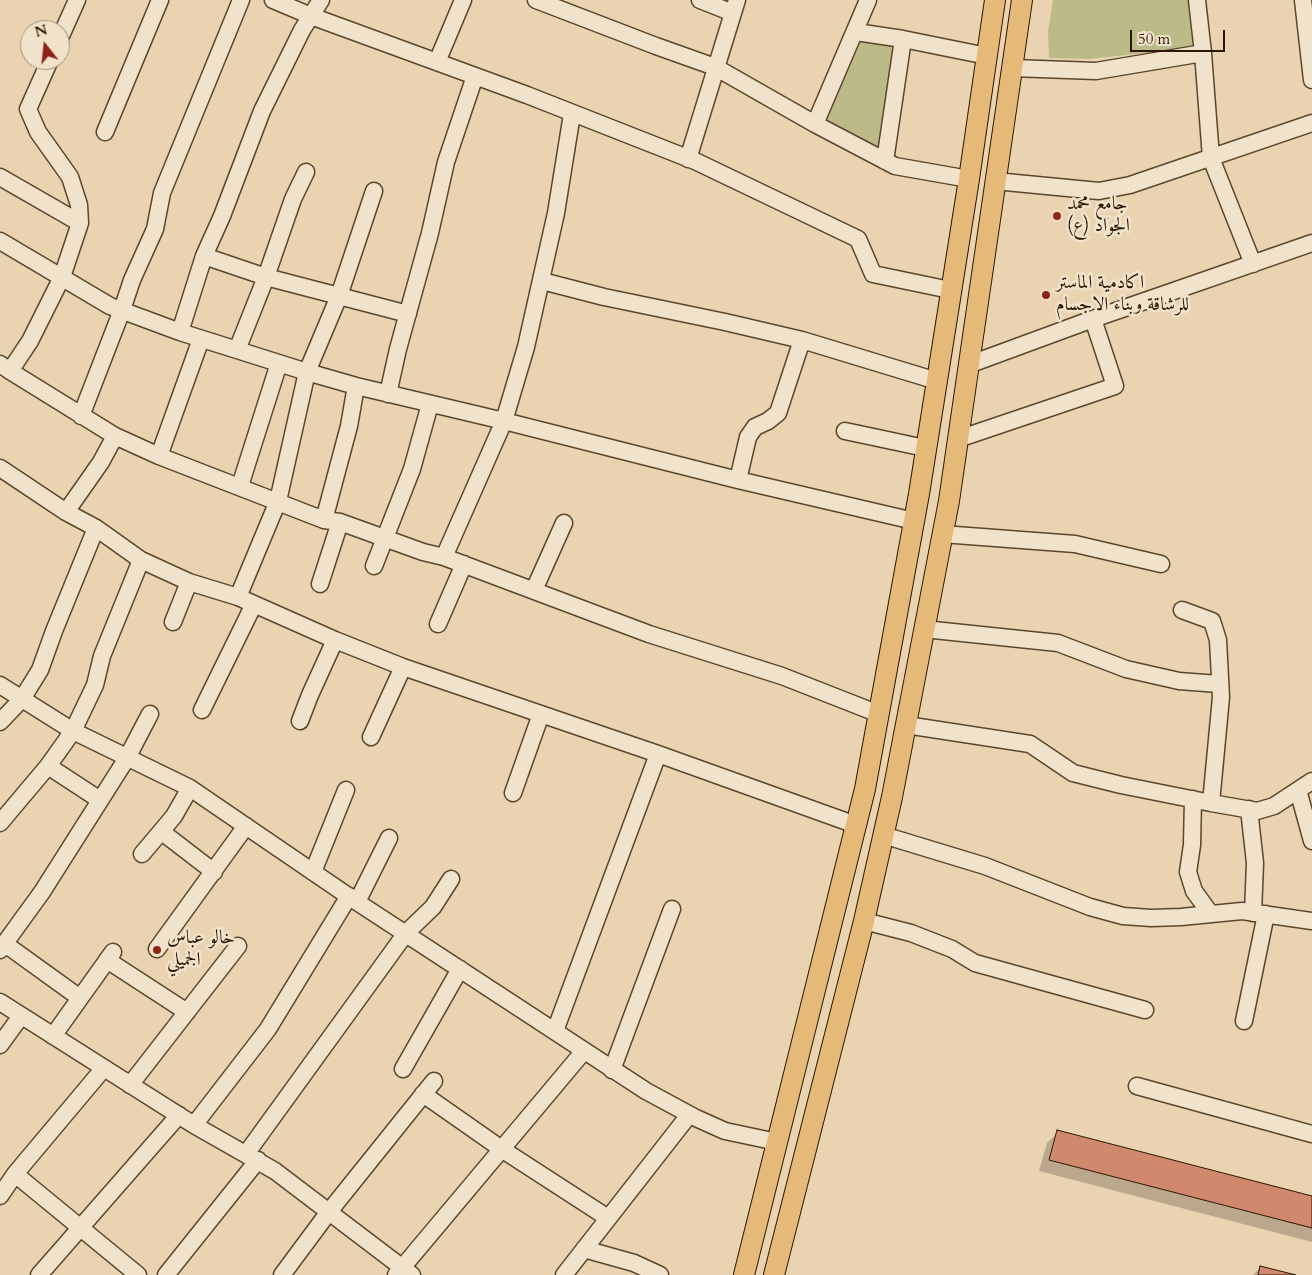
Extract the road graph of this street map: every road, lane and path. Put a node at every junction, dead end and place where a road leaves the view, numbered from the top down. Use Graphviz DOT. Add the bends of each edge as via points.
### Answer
graph roads {
  1 [pos="77,0"];
  2 [pos="160,0"];
  3 [pos="241,0"];
  4 [pos="272,0"];
  5 [pos="321,0"];
  6 [pos="464,0"];
  7 [pos="536,0"];
  8 [pos="700,0"];
  9 [pos="868,0"];
  10 [pos="995,0"];
  11 [pos="1022,0"];
  12 [pos="1197,0"];
  13 [pos="1303,0"];
  14 [pos="735,6"];
  15 [pos="311,16"];
  16 [pos="68,20"];
  17 [pos="856,32"];
  18 [pos="903,39"];
  19 [pos="1203,53"];
  20 [pos="987,56"];
  21 [pos="437,62"];
  22 [pos="715,67"];
  23 [pos="1012,68"];
  24 [pos="46,70"];
  25 [pos="475,76"];
  26 [pos="1312,80"];
  27 [pos="572,114"];
  28 [pos="1312,123"];
  29 [pos="815,124"];
  30 [pos="105,132"];
  31 [pos="1211,158"];
  32 [pos="688,159"];
  33 [pos="885,161"];
  34 [pos="306,172"];
  35 [pos="0,176"];
  36 [pos="969,179"];
  37 [pos="995,181"];
  38 [pos="374,192"];
  39 [pos="80,223"];
  40 [pos="0,241"];
  41 [pos="1312,243"];
  42 [pos="204,256"];
  43 [pos="1253,264"];
  44 [pos="62,277"];
  45 [pos="266,277"];
  46 [pos="542,281"];
  47 [pos="950,290"];
  48 [pos="339,296"];
  49 [pos="122,310"];
  50 [pos="408,314"];
  51 [pos="1093,319"];
  52 [pos="180,332"];
  53 [pos="201,339"];
  54 [pos="802,340"];
  55 [pos="237,350"];
  56 [pos="940,359"];
  57 [pos="279,363"];
  58 [pos="968,365"];
  59 [pos="5,367"];
  60 [pos="307,372"];
  61 [pos="937,381"];
  62 [pos="356,386"];
  63 [pos="388,394"];
  64 [pos="430,404"];
  65 [pos="81,416"];
  66 [pos="504,420"];
  67 [pos="845,431"];
  68 [pos="115,436"];
  69 [pos="958,439"];
  70 [pos="925,448"];
  71 [pos="159,456"];
  72 [pos="0,468"];
  73 [pos="738,480"];
  74 [pos="240,486"];
  75 [pos="278,501"];
  76 [pos="66,512"];
  77 [pos="332,521"];
  78 [pos="914,521"];
  79 [pos="564,523"];
  80 [pos="96,528"];
  81 [pos="942,534"];
  82 [pos="385,538"];
  83 [pos="444,557"];
  84 [pos="141,560"];
  85 [pos="464,564"];
  86 [pos="1160,564"];
  87 [pos="374,566"];
  88 [pos="189,582"];
  89 [pos="320,584"];
  90 [pos="534,590"];
  91 [pos="238,597"];
  92 [pos="254,604"];
  93 [pos="1182,610"];
  94 [pos="173,622"];
  95 [pos="438,624"];
  96 [pos="924,629"];
  97 [pos="335,640"];
  98 [pos="403,667"];
  99 [pos="1219,684"];
  100 [pos="0,686"];
  101 [pos="22,699"];
  102 [pos="202,710"];
  103 [pos="150,714"];
  104 [pos="541,714"];
  105 [pos="879,714"];
  106 [pos="300,721"];
  107 [pos="0,722"];
  108 [pos="906,725"];
  109 [pos="74,731"];
  110 [pos="371,737"];
  111 [pos="658,754"];
  112 [pos="126,758"];
  113 [pos="48,766"];
  114 [pos="1312,781"];
  115 [pos="190,788"];
  116 [pos="346,790"];
  117 [pos="1298,790"];
  118 [pos="513,793"];
  119 [pos="100,800"];
  120 [pos="1193,800"];
  121 [pos="1211,803"];
  122 [pos="1249,809"];
  123 [pos="0,823"];
  124 [pos="856,825"];
  125 [pos="246,826"];
  126 [pos="162,832"];
  127 [pos="883,835"];
  128 [pos="389,838"];
  129 [pos="1312,841"];
  130 [pos="142,854"];
  131 [pos="214,872"];
  132 [pos="313,872"];
  133 [pos="451,879"];
  134 [pos="353,899"];
  135 [pos="672,909"];
  136 [pos="1210,913"];
  137 [pos="1259,914"];
  138 [pos="864,921"];
  139 [pos="1312,921"];
  140 [pos="406,933"];
  141 [pos="238,946"];
  142 [pos="2,947"];
  143 [pos="157,949"];
  144 [pos="460,969"];
  145 [pos="80,998"];
  146 [pos="0,1002"];
  147 [pos="1145,1010"];
  148 [pos="187,1012"];
  149 [pos="21,1016"];
  150 [pos="1244,1021"];
  151 [pos="555,1031"];
  152 [pos="53,1036"];
  153 [pos="0,1045"];
  154 [pos="584,1051"];
  155 [pos="104,1068"];
  156 [pos="403,1069"];
  157 [pos="612,1070"];
  158 [pos="434,1081"];
  159 [pos="130,1085"];
  160 [pos="1137,1086"];
  161 [pos="423,1094"];
  162 [pos="689,1114"];
  163 [pos="179,1115"];
  164 [pos="194,1125"];
  165 [pos="1312,1134"];
  166 [pos="777,1142"];
  167 [pos="503,1150"];
  168 [pos="252,1157"];
  169 [pos="15,1174"];
  170 [pos="0,1196"];
  171 [pos="328,1212"];
  172 [pos="608,1218"];
  173 [pos="81,1227"];
  174 [pos="584,1249"];
  175 [pos="403,1272"];
  176 [pos="40,1275"];
  177 [pos="138,1275"];
  178 [pos="166,1275"];
  179 [pos="282,1275"];
  180 [pos="564,1275"];
  181 [pos="660,1275"];
  182 [pos="744,1275"];
  183 [pos="774,1275"];
  1 -- 16 [label="street"];
  2 -- 30 [label="street"];
  3 -- 49 [label="street" via="162,193 155,229"];
  4 -- 15 [label="street"];
  5 -- 15 [label="street"];
  6 -- 21 [label="street"];
  7 -- 22 [label="street"];
  8 -- 14 [label="street"];
  9 -- 17 [label="street"];
  10 -- 20 [label="main road"];
  11 -- 23 [label="main road"];
  12 -- 19 [label="street"];
  13 -- 26 [label="street"];
  14 -- 22 [label="street"];
  15 -- 21 [label="street"];
  15 -- 42 [label="street" via="262,111"];
  17 -- 18 [label="street"];
  17 -- 29 [label="street"];
  18 -- 20 [label="street"];
  18 -- 33 [label="street"];
  19 -- 23 [label="street" via="1096,71"];
  19 -- 31 [label="street"];
  20 -- 36 [label="main road"];
  21 -- 25 [label="street"];
  22 -- 29 [label="street"];
  22 -- 32 [label="street"];
  23 -- 37 [label="main road"];
  24 -- 39 [label="street" via="28,109 38,132 70,177 79,205"];
  25 -- 27 [label="street"];
  25 -- 50 [label="street" via="446,162"];
  27 -- 32 [label="street"];
  27 -- 46 [label="street"];
  28 -- 31 [label="street"];
  29 -- 33 [label="street"];
  31 -- 37 [label="street" via="1130,185 1099,191"];
  31 -- 43 [label="street"];
  32 -- 47 [label="street" via="858,239 873,274"];
  33 -- 36 [label="street" via="895,166"];
  34 -- 45 [label="street" via="293,199"];
  35 -- 39 [label="street"];
  36 -- 37 [label="main road"];
  36 -- 47 [label="main road"];
  37 -- 58 [label="main road"];
  38 -- 48 [label="street"];
  39 -- 44 [label="street"];
  40 -- 44 [label="street"];
  41 -- 43 [label="street"];
  42 -- 45 [label="street"];
  42 -- 52 [label="street"];
  43 -- 51 [label="street"];
  44 -- 49 [label="street"];
  44 -- 59 [label="street" via="30,341"];
  45 -- 48 [label="street"];
  45 -- 55 [label="street"];
  46 -- 54 [label="street"];
  46 -- 66 [label="street"];
  47 -- 56 [label="main road"];
  48 -- 50 [label="street"];
  48 -- 60 [label="street"];
  49 -- 52 [label="street"];
  49 -- 65 [label="street"];
  50 -- 63 [label="street"];
  51 -- 58 [label="street"];
  51 -- 69 [label="street" via="1115,386"];
  52 -- 53 [label="street"];
  53 -- 55 [label="street"];
  53 -- 71 [label="street"];
  54 -- 61 [label="street"];
  54 -- 73 [label="street" via="778,413 756,427 748,437"];
  55 -- 57 [label="street"];
  56 -- 58 [label="main road"];
  56 -- 61 [label="main road"];
  57 -- 60 [label="street"];
  57 -- 74 [label="street"];
  58 -- 69 [label="main road"];
  59 -- 65 [label="street"];
  60 -- 62 [label="street"];
  60 -- 75 [label="street"];
  61 -- 70 [label="main road"];
  62 -- 63 [label="street"];
  62 -- 77 [label="street"];
  63 -- 64 [label="street"];
  64 -- 66 [label="street"];
  64 -- 82 [label="street" via="412,469"];
  65 -- 68 [label="street"];
  66 -- 73 [label="street"];
  66 -- 83 [label="street"];
  67 -- 70 [label="street"];
  68 -- 71 [label="street"];
  68 -- 76 [label="street"];
  69 -- 81 [label="main road"];
  70 -- 78 [label="main road"];
  71 -- 74 [label="street"];
  72 -- 76 [label="street"];
  73 -- 78 [label="street"];
  74 -- 75 [label="street"];
  75 -- 77 [label="street"];
  75 -- 91 [label="street"];
  76 -- 80 [label="street"];
  77 -- 82 [label="street"];
  77 -- 89 [label="street"];
  78 -- 105 [label="main road"];
  79 -- 90 [label="street"];
  80 -- 84 [label="street"];
  80 -- 101 [label="street" via="40,670"];
  81 -- 86 [label="street" via="1075,544"];
  81 -- 96 [label="main road"];
  82 -- 83 [label="street"];
  82 -- 87 [label="street"];
  83 -- 85 [label="street"];
  84 -- 88 [label="street"];
  84 -- 109 [label="street" via="102,656 95,685"];
  85 -- 90 [label="street"];
  85 -- 95 [label="street"];
  88 -- 91 [label="street"];
  88 -- 94 [label="street"];
  90 -- 105 [label="street" via="649,634 782,676"];
  91 -- 92 [label="street"];
  92 -- 97 [label="street"];
  92 -- 102 [label="street"];
  93 -- 99 [label="street" via="1212,621 1218,640"];
  96 -- 99 [label="street" via="1058,643 1126,669 1179,681"];
  96 -- 108 [label="main road"];
  97 -- 98 [label="street"];
  97 -- 106 [label="street"];
  98 -- 104 [label="street"];
  98 -- 110 [label="street"];
  99 -- 121 [label="street" via="1221,697"];
  100 -- 101 [label="street"];
  101 -- 107 [label="street"];
  101 -- 109 [label="street"];
  103 -- 112 [label="street"];
  104 -- 111 [label="street"];
  104 -- 118 [label="street"];
  105 -- 124 [label="main road"];
  108 -- 120 [label="street" via="1030,744 1074,773"];
  108 -- 127 [label="main road"];
  109 -- 112 [label="street"];
  109 -- 113 [label="street"];
  111 -- 124 [label="street"];
  111 -- 151 [label="street"];
  112 -- 115 [label="street"];
  112 -- 119 [label="street"];
  113 -- 119 [label="street"];
  113 -- 123 [label="street"];
  114 -- 117 [label="street"];
  115 -- 125 [label="street"];
  115 -- 126 [label="street"];
  116 -- 132 [label="street"];
  117 -- 122 [label="street" via="1274,806 1257,811"];
  117 -- 129 [label="street"];
  119 -- 142 [label="street" via="42,892"];
  120 -- 121 [label="street"];
  120 -- 136 [label="street" via="1188,872 1194,891"];
  121 -- 122 [label="street"];
  122 -- 137 [label="street"];
  124 -- 166 [label="main road"];
  125 -- 131 [label="street"];
  125 -- 132 [label="street"];
  126 -- 130 [label="street"];
  126 -- 131 [label="street"];
  127 -- 136 [label="street" via="985,866 1090,907 1123,916 1174,917"];
  127 -- 138 [label="main road"];
  128 -- 134 [label="street"];
  131 -- 143 [label="street"];
  132 -- 134 [label="street"];
  133 -- 140 [label="street" via="433,907"];
  134 -- 140 [label="street"];
  134 -- 164 [label="street" via="268,1028"];
  135 -- 157 [label="street"];
  136 -- 137 [label="street" via="1242,911"];
  137 -- 139 [label="street"];
  137 -- 150 [label="street"];
  138 -- 147 [label="street" via="911,933 952,949 975,963"];
  138 -- 183 [label="main road"];
  140 -- 144 [label="street"];
  140 -- 168 [label="street"];
  141 -- 148 [label="street"];
  142 -- 145 [label="street"];
  144 -- 151 [label="street"];
  144 -- 156 [label="street"];
  145 -- 148 [label="street" via="110,956"];
  145 -- 152 [label="street"];
  146 -- 149 [label="street"];
  148 -- 159 [label="street"];
  149 -- 152 [label="street"];
  149 -- 153 [label="street"];
  151 -- 154 [label="street"];
  152 -- 155 [label="street"];
  154 -- 157 [label="street"];
  154 -- 167 [label="street"];
  155 -- 159 [label="street"];
  155 -- 169 [label="street"];
  157 -- 162 [label="street"];
  158 -- 161 [label="street"];
  159 -- 163 [label="street"];
  160 -- 165 [label="street"];
  161 -- 167 [label="street"];
  161 -- 171 [label="street"];
  162 -- 166 [label="street" via="725,1131"];
  162 -- 172 [label="street"];
  163 -- 164 [label="street"];
  163 -- 173 [label="street"];
  164 -- 168 [label="street"];
  166 -- 182 [label="main road"];
  167 -- 172 [label="street"];
  167 -- 175 [label="street" via="456,1202"];
  168 -- 171 [label="street" via="276,1171"];
  168 -- 178 [label="street"];
  169 -- 170 [label="street"];
  169 -- 173 [label="street"];
  171 -- 175 [label="street"];
  171 -- 179 [label="street"];
  172 -- 174 [label="street"];
  173 -- 176 [label="street"];
  173 -- 177 [label="street"];
  174 -- 180 [label="street"];
  174 -- 181 [label="street" via="634,1263"];
}
